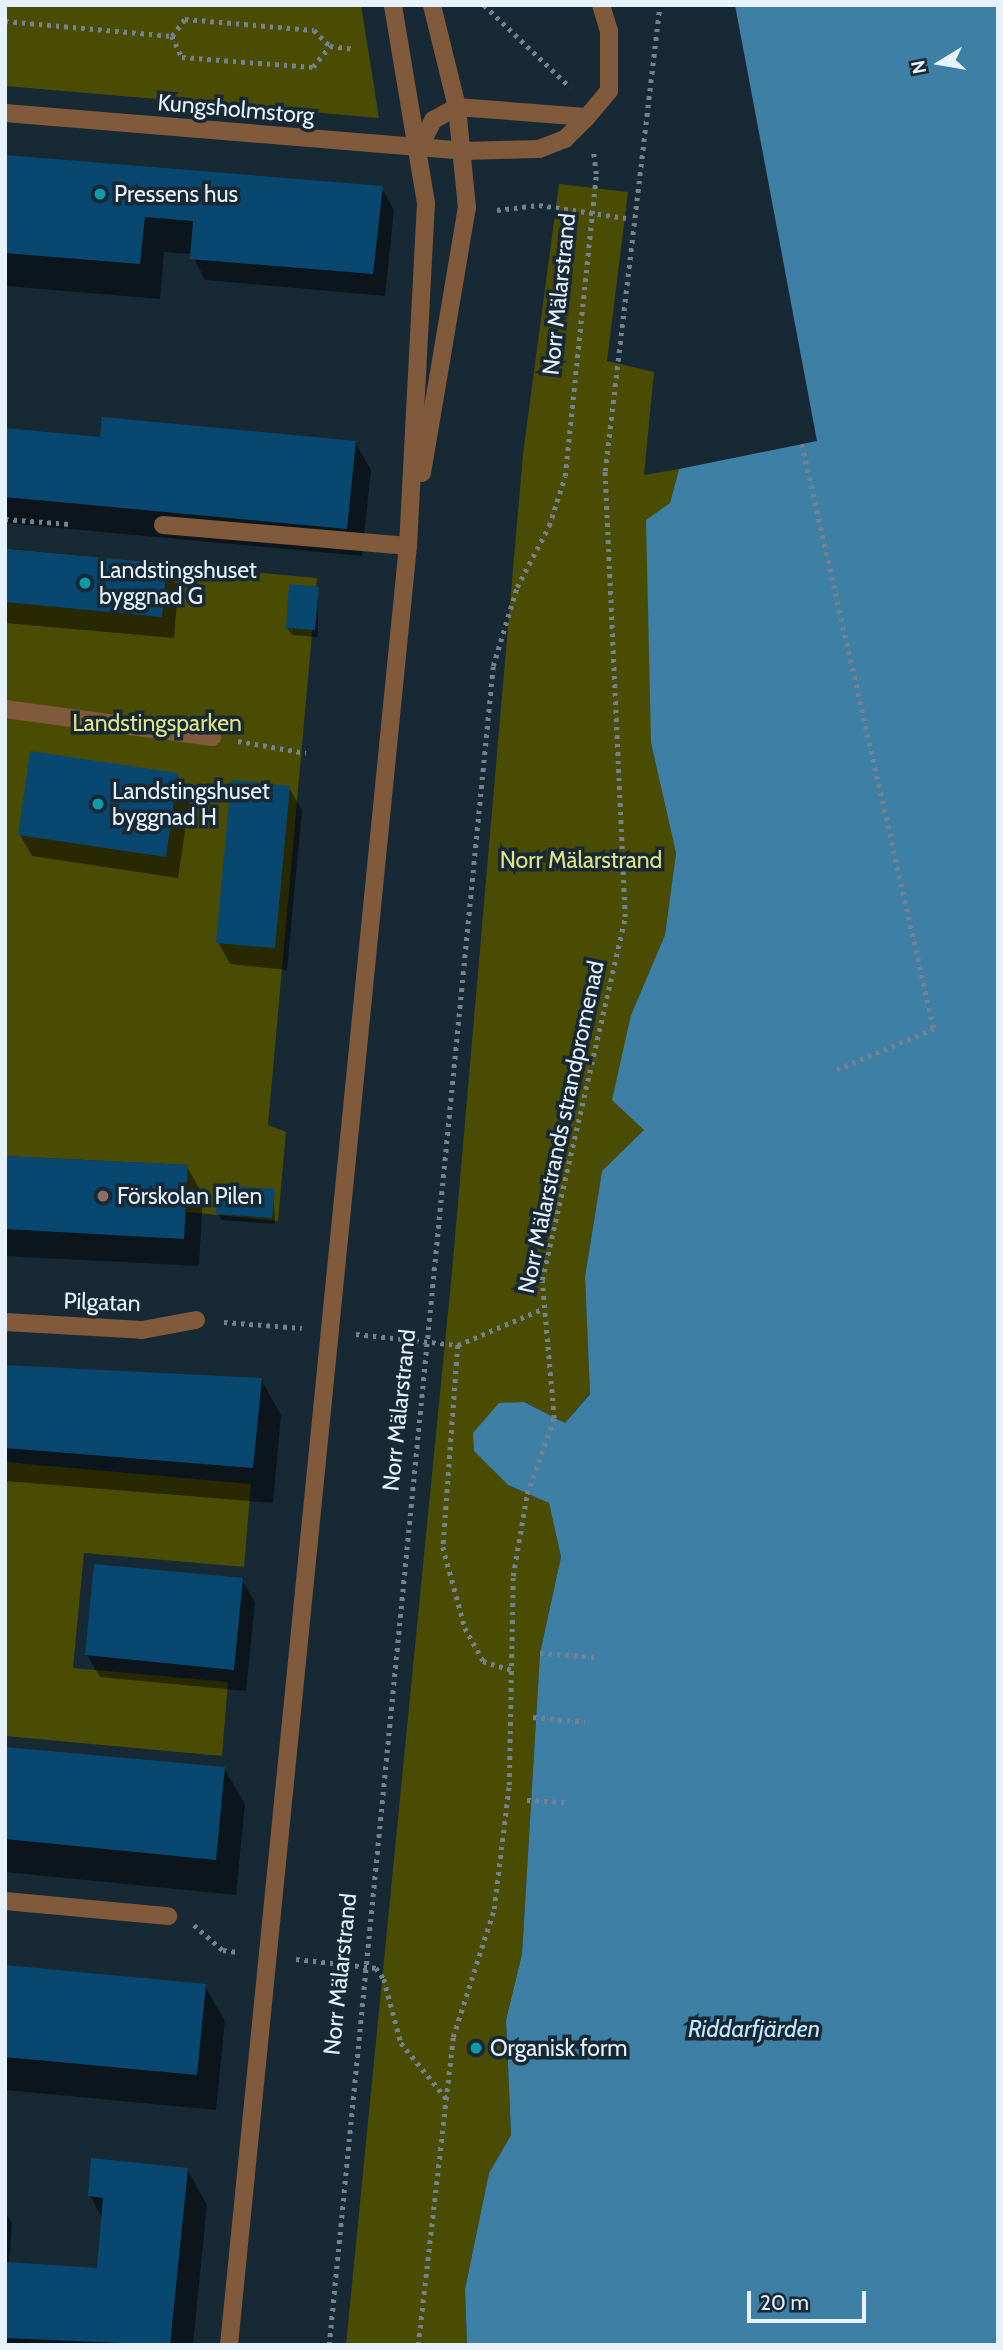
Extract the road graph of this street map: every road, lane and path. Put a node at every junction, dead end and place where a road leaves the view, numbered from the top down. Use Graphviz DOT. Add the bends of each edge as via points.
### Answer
graph roads {
  1 [pos="393,5"];
  2 [pos="432,5"];
  3 [pos="484,5"];
  4 [pos="601,5"];
  5 [pos="660,5"];
  6 [pos="5,21"];
  7 [pos="172,36"];
  8 [pos="330,46"];
  9 [pos="355,49"];
  10 [pos="457,107"];
  11 [pos="5,113"];
  12 [pos="587,117"];
  13 [pos="418,150"];
  14 [pos="463,151"];
  15 [pos="497,210"];
  16 [pos="592,213"];
  17 [pos="626,218"];
  18 [pos="802,444"];
  19 [pos="5,519"];
  20 [pos="70,524"];
  21 [pos="163,525"];
  22 [pos="408,546"];
  23 [pos="5,709"];
  24 [pos="212,737"];
  25 [pos="306,752"];
  26 [pos="837,1070"];
  27 [pos="540,1310"];
  28 [pos="196,1320"];
  29 [pos="5,1322"];
  30 [pos="430,1343"];
  31 [pos="458,1345"];
  32 [pos="540,1653"];
  33 [pos="597,1657"];
  34 [pos="513,1670"];
  35 [pos="533,1717"];
  36 [pos="585,1722"];
  37 [pos="527,1800"];
  38 [pos="566,1801"];
  39 [pos="5,1901"];
  40 [pos="168,1916"];
  41 [pos="365,1966"];
  42 [pos="447,2099"];
  43 [pos="229,2345"];
  44 [pos="329,2345"];
  45 [pos="418,2345"];
  1 -- 13 [label="street"];
  2 -- 10 [label="street"];
  3 -- 12 [label="path, Norr Mälarstrand" via="568,83"];
  4 -- 12 [label="street" via="609,31 608,92"];
  5 -- 27 [label="path, Norr Mälarstrands strandpromenad" via="605,471 625,917"];
  6 -- 7 [label="path"];
  7 -- 8 [label="path" via="185,19 314,30"];
  7 -- 8 [label="path" via="182,57 313,67"];
  8 -- 9 [label="path"];
  10 -- 12 [label="street"];
  10 -- 13 [label="street" via="433,120"];
  10 -- 14 [label="street"];
  11 -- 13 [label="street, Kungsholmstorg"];
  12 -- 14 [label="street, Kungsholmstorg" via="565,139 539,149"];
  12 -- 16 [label="path, Norr Mälarstrand" via="596,174"];
  13 -- 14 [label="street, Kungsholmstorg"];
  13 -- 22 [label="street" via="426,204"];
  14 -- 22 [label="street" via="463,255"];
  15 -- 16 [label="path" via="515,204"];
  16 -- 17 [label="path"];
  16 -- 30 [label="path, Norr Mälarstrand" via="565,476 549,526 517,587 493,666"];
  18 -- 26 [label="path" via="934,1029"];
  19 -- 20 [label="path"];
  21 -- 22 [label="street"];
  22 -- 43 [label="street"];
  23 -- 24 [label="street"];
  24 -- 25 [label="path"];
  27 -- 31 [label="path"];
  27 -- 34 [label="path, Norr Mälarstrands strandpromenad" via="554,1418 527,1494 513,1576"];
  28 -- 29 [label="street, Pilgatan" via="142,1331"];
  30 -- 31 [label="path"];
  30 -- 41 [label="path, Norr Mälarstrand"];
  31 -- 34 [label="path" via="443,1547 464,1628 483,1661"];
  32 -- 33 [label="path"];
  34 -- 42 [label="path, Norr Mälarstrands strandpromenad" via="509,1785 494,1909 453,2037"];
  35 -- 36 [label="path"];
  37 -- 38 [label="path"];
  39 -- 40 [label="street"];
  41 -- 42 [label="path" via="384,1979 394,2029"];
  41 -- 44 [label="path, Norr Mälarstrand"];
  42 -- 45 [label="path, Norr Mälarstrands strandpromenad"];
}
